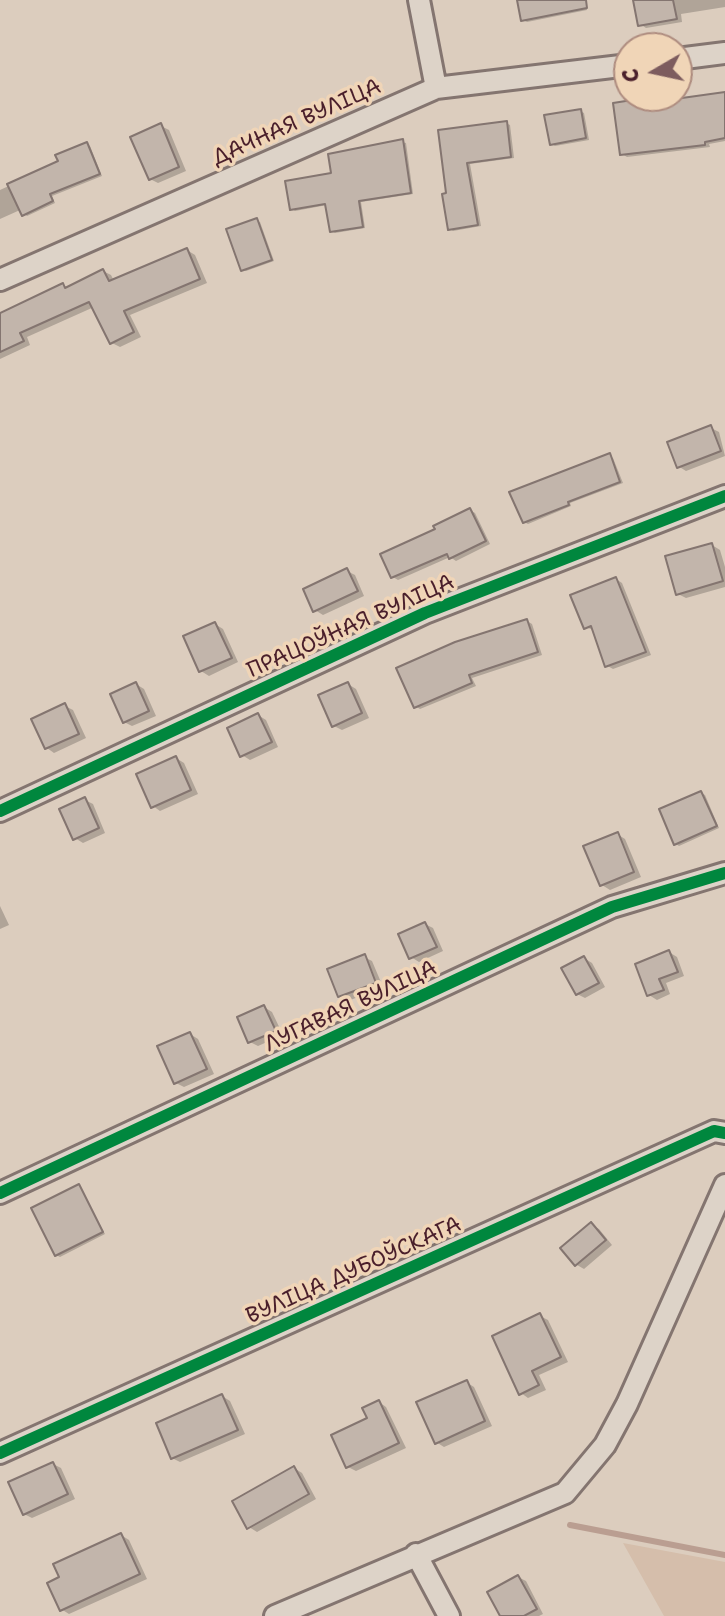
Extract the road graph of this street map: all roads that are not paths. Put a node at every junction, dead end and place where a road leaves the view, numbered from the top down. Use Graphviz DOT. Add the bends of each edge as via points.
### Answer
graph roads {
  1 [pos="419,0"];
  2 [pos="725,53"];
  3 [pos="693,57"];
  4 [pos="613,67"];
  5 [pos="436,88"];
  6 [pos="0,280"];
  7 [pos="725,496"];
  8 [pos="0,811"];
  9 [pos="725,873"];
  10 [pos="725,1133"];
  11 [pos="725,1185"];
  12 [pos="0,1193"];
  13 [pos="0,1453"];
  14 [pos="416,1554"];
  15 [pos="275,1616"];
  16 [pos="449,1616"];
  1 -- 5 [label="street"];
  2 -- 3 [label="street"];
  4 -- 5 [label="street, ДАЧНАЯ ВУЛІЦА"];
  5 -- 6 [label="street, ДАЧНАЯ ВУЛІЦА"];
  7 -- 8 [label="street, ПРАЦОЎНАЯ ВУЛІЦА" via="425,613"];
  9 -- 12 [label="street, ЛУГАВАЯ ВУЛІЦА" via="612,907"];
  10 -- 13 [label="street, ВУЛІЦА ДУБОЎСКАГА" via="714,1131"];
  11 -- 14 [label="street" via="627,1404 605,1445 565,1493"];
  14 -- 15 [label="street"];
  14 -- 16 [label="street"];
}
